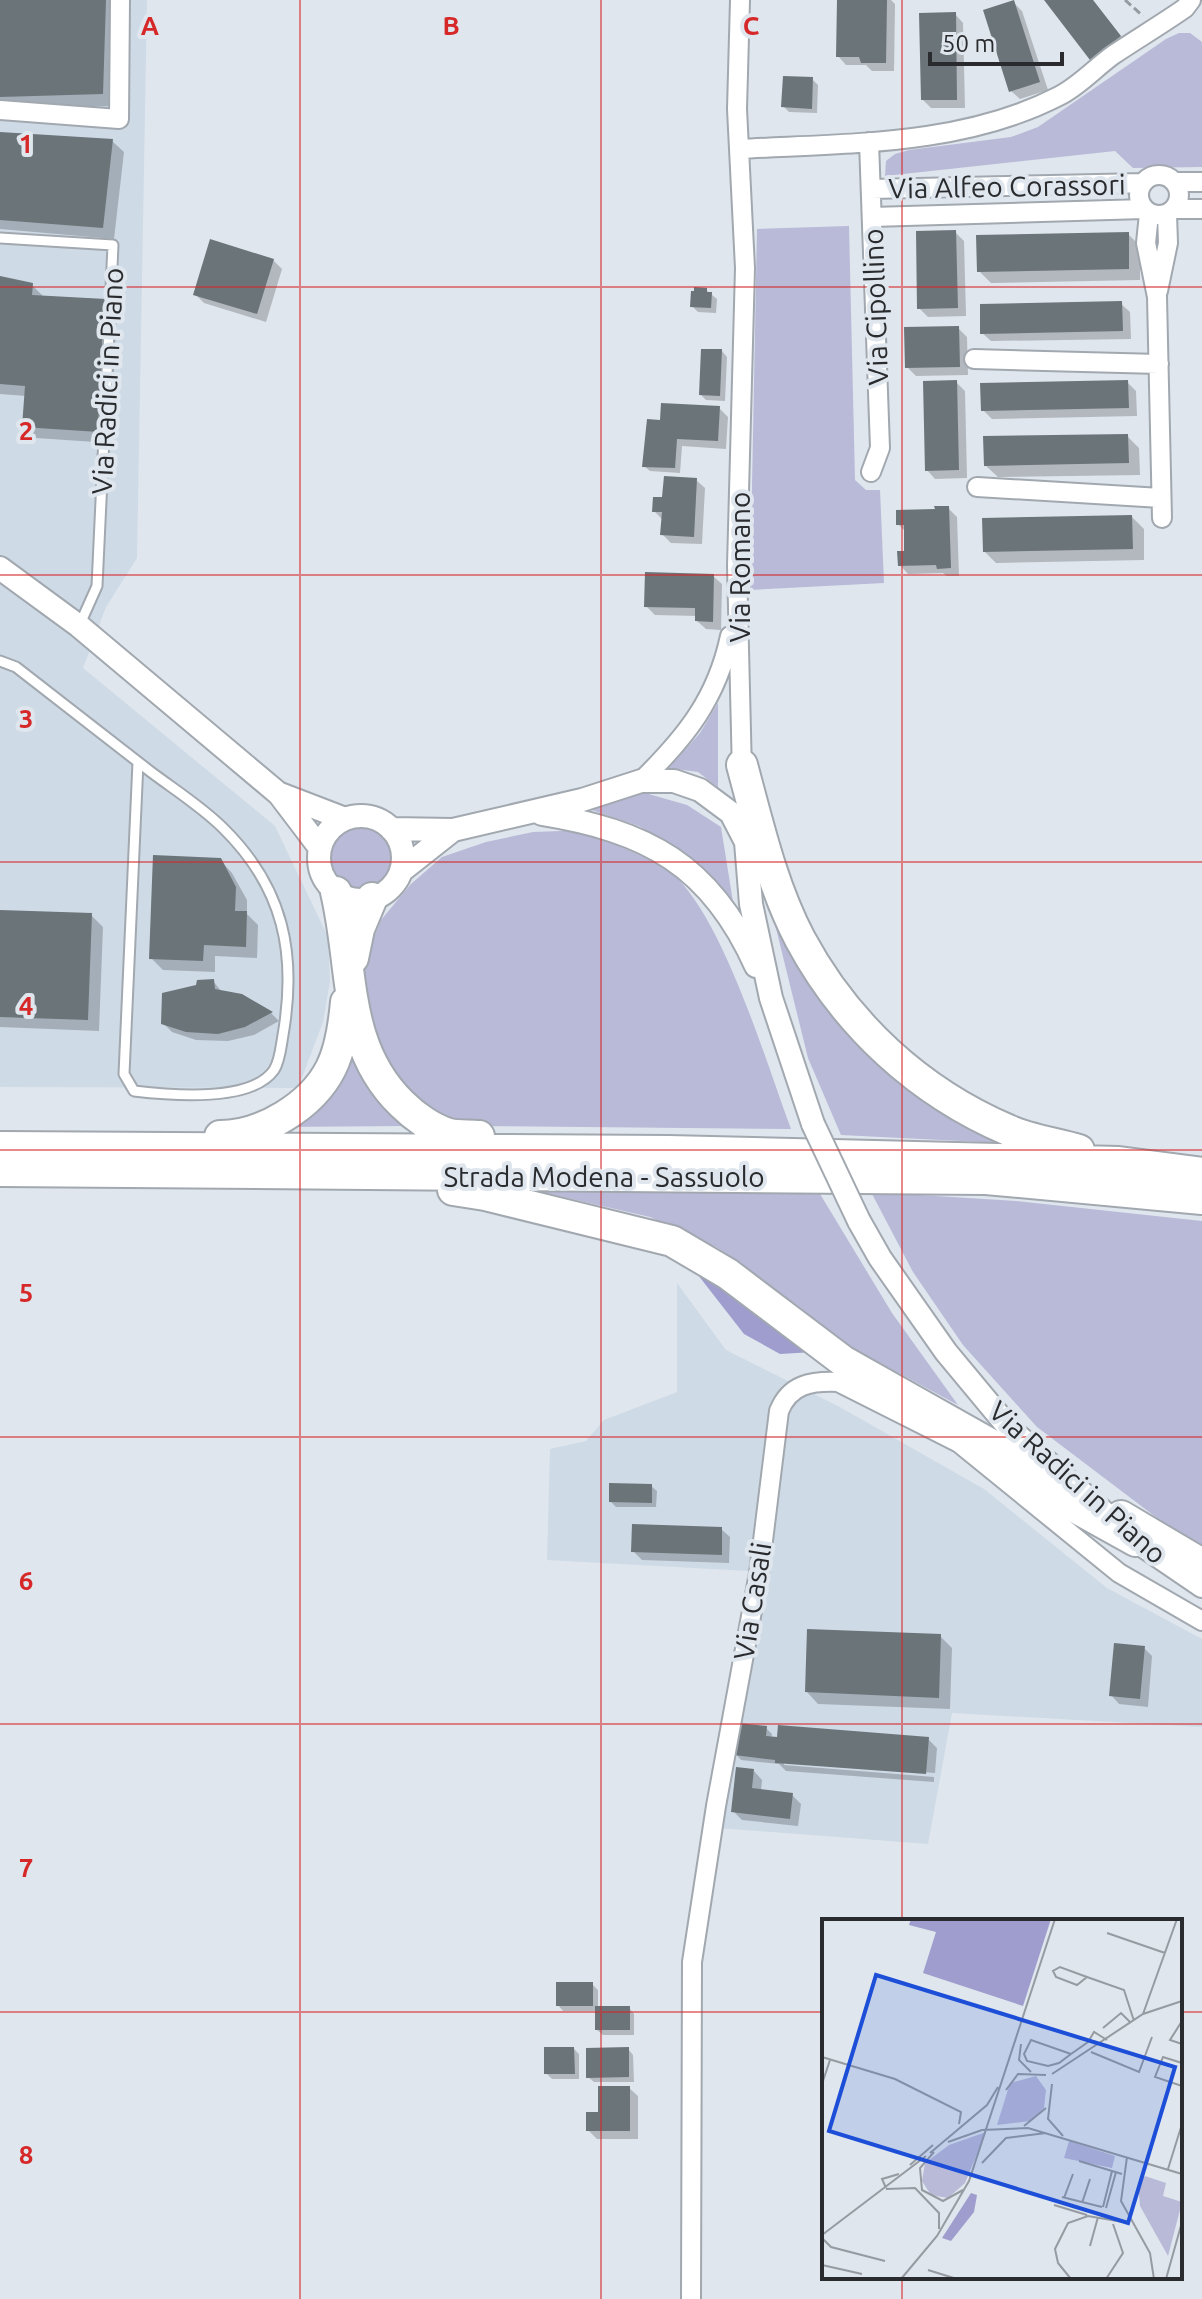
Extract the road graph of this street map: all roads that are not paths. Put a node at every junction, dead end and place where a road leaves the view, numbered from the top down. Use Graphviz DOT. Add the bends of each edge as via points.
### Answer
graph roads {
  1 [pos="120,0"];
  2 [pos="740,0"];
  3 [pos="1191,0"];
  4 [pos="0,110"];
  5 [pos="869,142"];
  6 [pos="740,149"];
  7 [pos="1175,182"];
  8 [pos="1202,182"];
  9 [pos="1143,183"];
  10 [pos="871,189"];
  11 [pos="1202,209"];
  12 [pos="1159,211"];
  13 [pos="872,217"];
  14 [pos="0,238"];
  15 [pos="974,359"];
  16 [pos="1159,364"];
  17 [pos="871,472"];
  18 [pos="977,487"];
  19 [pos="1161,498"];
  20 [pos="1162,518"];
  21 [pos="0,568"];
  22 [pos="737,606"];
  23 [pos="79,626"];
  24 [pos="0,661"];
  25 [pos="138,762"];
  26 [pos="742,765"];
  27 [pos="641,781"];
  28 [pos="279,794"];
  29 [pos="533,812"];
  30 [pos="345,819"];
  31 [pos="391,829"];
  32 [pos="453,830"];
  33 [pos="746,842"];
  34 [pos="320,848"];
  35 [pos="401,871"];
  36 [pos="336,892"];
  37 [pos="372,898"];
  38 [pos="350,973"];
  39 [pos="771,998"];
  40 [pos="813,1124"];
  41 [pos="669,1151"];
  42 [pos="10,1157"];
  43 [pos="1119,1162"];
  44 [pos="325,1172"];
  45 [pos="1202,1173"];
  46 [pos="1202,1199"];
  47 [pos="1080,1491"];
  48 [pos="1136,1541"];
  49 [pos="1202,1564"];
  50 [pos="1202,1586"];
  51 [pos="1202,1621"];
  52 [pos="691,2299"];
  1 -- 4 [label="street" via="119,119"];
  2 -- 6 [label="street, Via Romano"];
  3 -- 5 [label="street, Via Alfeo Corassori" via="1062,95 1002,120"];
  5 -- 6 [label="street, Via Alfeo Corassori"];
  5 -- 10 [label="street, Via Cipollino"];
  6 -- 22 [label="street, Via Romano" via="745,268"];
  7 -- 8 [label="street, Via Alfeo Corassori"];
  7 -- 9 [label="street, Via Alfeo Corassori" via="1159,175"];
  7 -- 12 [label="street, Via Alfeo Corassori" via="1179,193"];
  9 -- 10 [label="street, Via Alfeo Corassori"];
  9 -- 12 [label="street, Via Alfeo Corassori" via="1138,193"];
  10 -- 13 [label="street, Via Cipollino"];
  11 -- 12 [label="street, Via Alfeo Corassori"];
  12 -- 13 [label="street, Via Alfeo Corassori"];
  12 -- 16 [label="street, Via Alfeo Corassori" via="1168,243 1157,297"];
  13 -- 17 [label="street, Via Cipollino" via="880,448"];
  14 -- 23 [label="lane, Via Radici in Piano" via="113,245 97,586"];
  15 -- 16 [label="street"];
  16 -- 19 [label="street, Via Alfeo Corassori"];
  18 -- 19 [label="street"];
  19 -- 20 [label="street, Via Alfeo Corassori"];
  21 -- 23 [label="street"];
  22 -- 26 [label="street, Via Romano"];
  22 -- 27 [label="street" via="711,696 689,730"];
  23 -- 28 [label="street"];
  24 -- 25 [label="lane" via="16,667"];
  25 -- 25 [label="lane" via="223,828 255,867 283,923 289,962 279,1053 274,1070 237,1092 134,1091 124,1074"];
  26 -- 33 [label="street, Via Romano"];
  26 -- 43 [label="highway" via="780,892 800,939 869,1034 914,1077 961,1108 1012,1132"];
  27 -- 29 [label="street"];
  27 -- 33 [label="street" via="674,781 700,790 731,813"];
  28 -- 30 [label="street"];
  28 -- 34 [label="street"];
  29 -- 32 [label="street"];
  29 -- 39 [label="street" via="590,822 665,853 724,910"];
  30 -- 31 [label="street" via="369,817"];
  30 -- 34 [label="street" via="325,836"];
  31 -- 32 [label="street"];
  31 -- 35 [label="street" via="402,849"];
  32 -- 35 [label="street"];
  33 -- 39 [label="street, Via Romano" via="751,904"];
  34 -- 36 [label="street" via="322,872"];
  35 -- 37 [label="street"];
  36 -- 37 [label="street" via="359,900"];
  36 -- 38 [label="highway"];
  37 -- 38 [label="highway"];
  38 -- 41 [label="highway" via="368,1060 387,1090 413,1115 449,1134"];
  38 -- 42 [label="highway" via="340,1042 330,1070 289,1113 233,1136 58,1136"];
  39 -- 40 [label="street, Via Romano"];
  40 -- 47 [label="street, Via Radici in Piano, bridge" via="880,1258 946,1352 1010,1429"];
  41 -- 42 [label="highway, Strada Modena - Sassuolo"];
  41 -- 43 [label="highway, Strada Modena - Sassuolo"];
  42 -- 44 [label="highway, Strada Modena - Sassuolo"];
  43 -- 45 [label="highway, Strada Modena - Sassuolo"];
  44 -- 46 [label="highway, Strada Modena - Sassuolo" via="986,1179"];
  44 -- 48 [label="highway" via="485,1195 672,1241 728,1274 843,1361 992,1445 1069,1504"];
  47 -- 48 [label="street, Via Radici in Piano"];
  47 -- 49 [label="highway"];
  48 -- 50 [label="street, Via Radici in Piano"];
  51 -- 52 [label="street, Via Casali" via="1119,1573 959,1443 838,1382 804,1384 787,1395 779,1411 759,1573 692,1962"];
}
